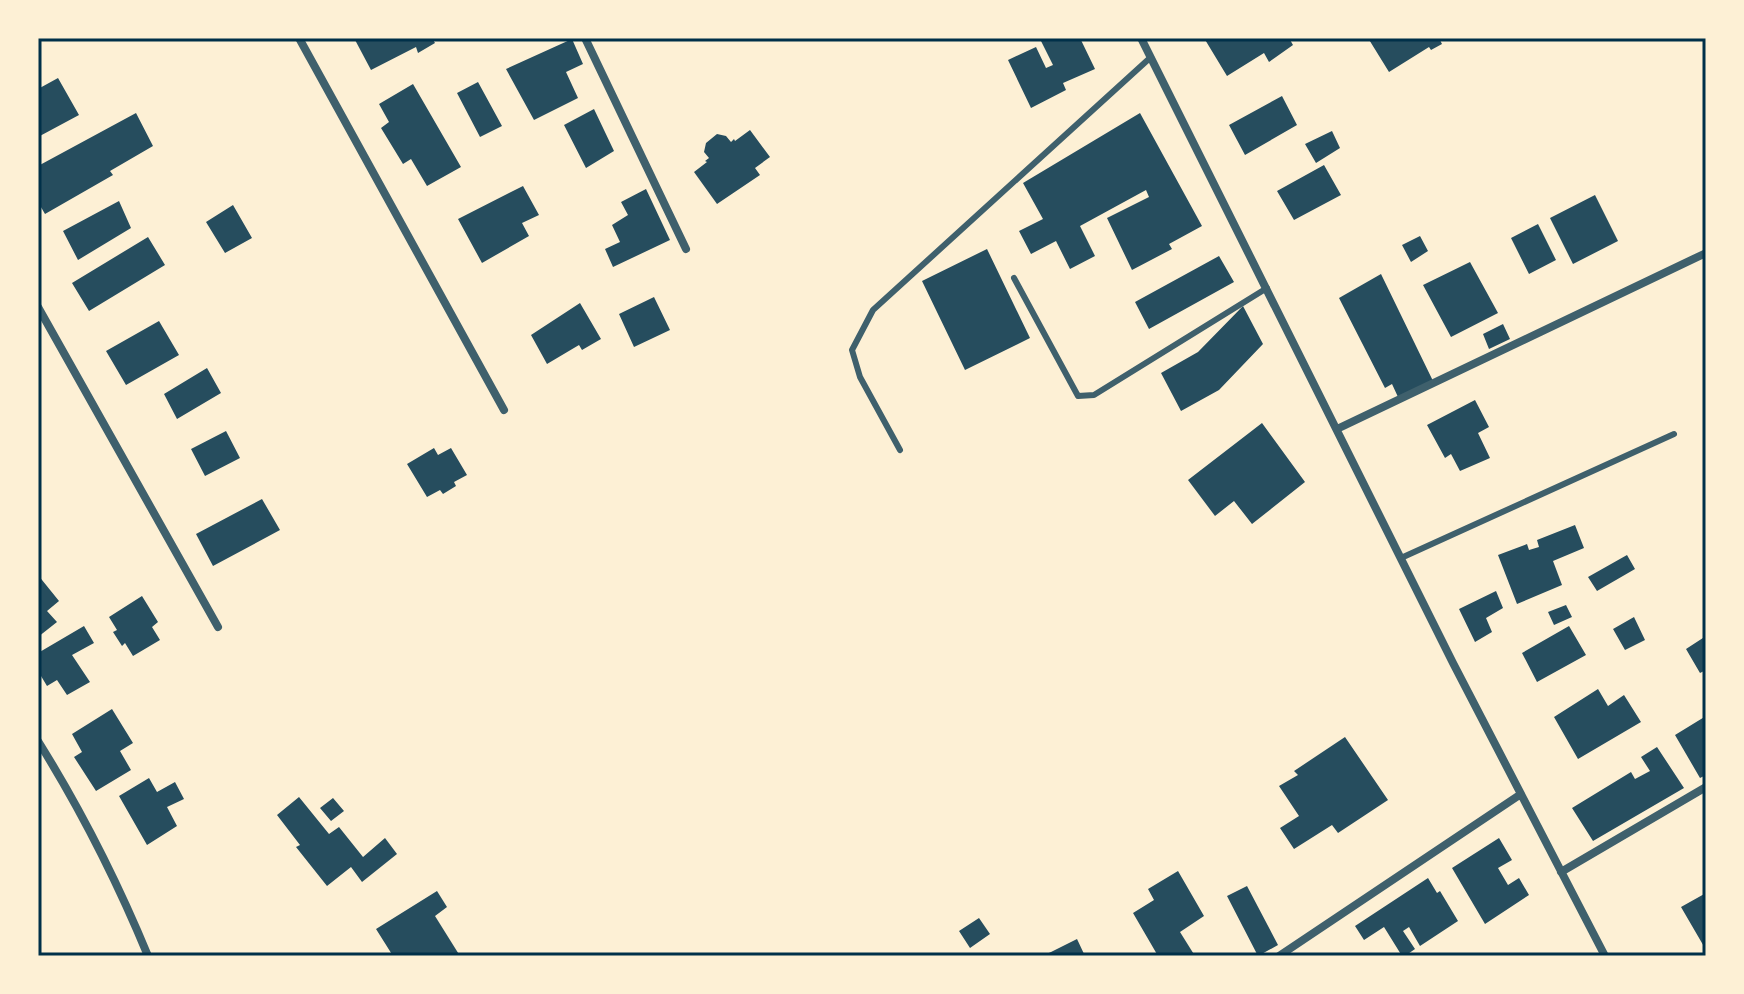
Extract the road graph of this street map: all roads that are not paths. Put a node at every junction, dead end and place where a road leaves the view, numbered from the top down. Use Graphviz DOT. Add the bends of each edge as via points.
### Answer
graph roads {
  1 [pos="299,38"];
  2 [pos="585,38"];
  3 [pos="1141,38"];
  4 [pos="1151,57"];
  5 [pos="686,249"];
  6 [pos="1706,253"];
  7 [pos="1014,278"];
  8 [pos="1267,288"];
  9 [pos="38,307"];
  10 [pos="504,410"];
  11 [pos="1337,429"];
  12 [pos="1674,434"];
  13 [pos="900,450"];
  14 [pos="1401,558"];
  15 [pos="218,627"];
  16 [pos="38,741"];
  17 [pos="1706,787"];
  18 [pos="1521,794"];
  19 [pos="1561,872"];
  20 [pos="148,956"];
  21 [pos="1279,956"];
  22 [pos="1605,956"];
  1 -- 10 [label="street"];
  2 -- 5 [label="street"];
  3 -- 4 [label="street"];
  4 -- 8 [label="street"];
  4 -- 13 [label="lane" via="873,310 852,350 860,377"];
  6 -- 11 [label="street"];
  7 -- 8 [label="lane" via="1078,396 1094,395"];
  8 -- 11 [label="street"];
  9 -- 15 [label="street"];
  11 -- 14 [label="street"];
  12 -- 14 [label="lane"];
  14 -- 18 [label="street"];
  16 -- 20 [label="street" via="75,801"];
  17 -- 19 [label="street"];
  18 -- 19 [label="street"];
  18 -- 21 [label="street"];
  19 -- 22 [label="street"];
}
